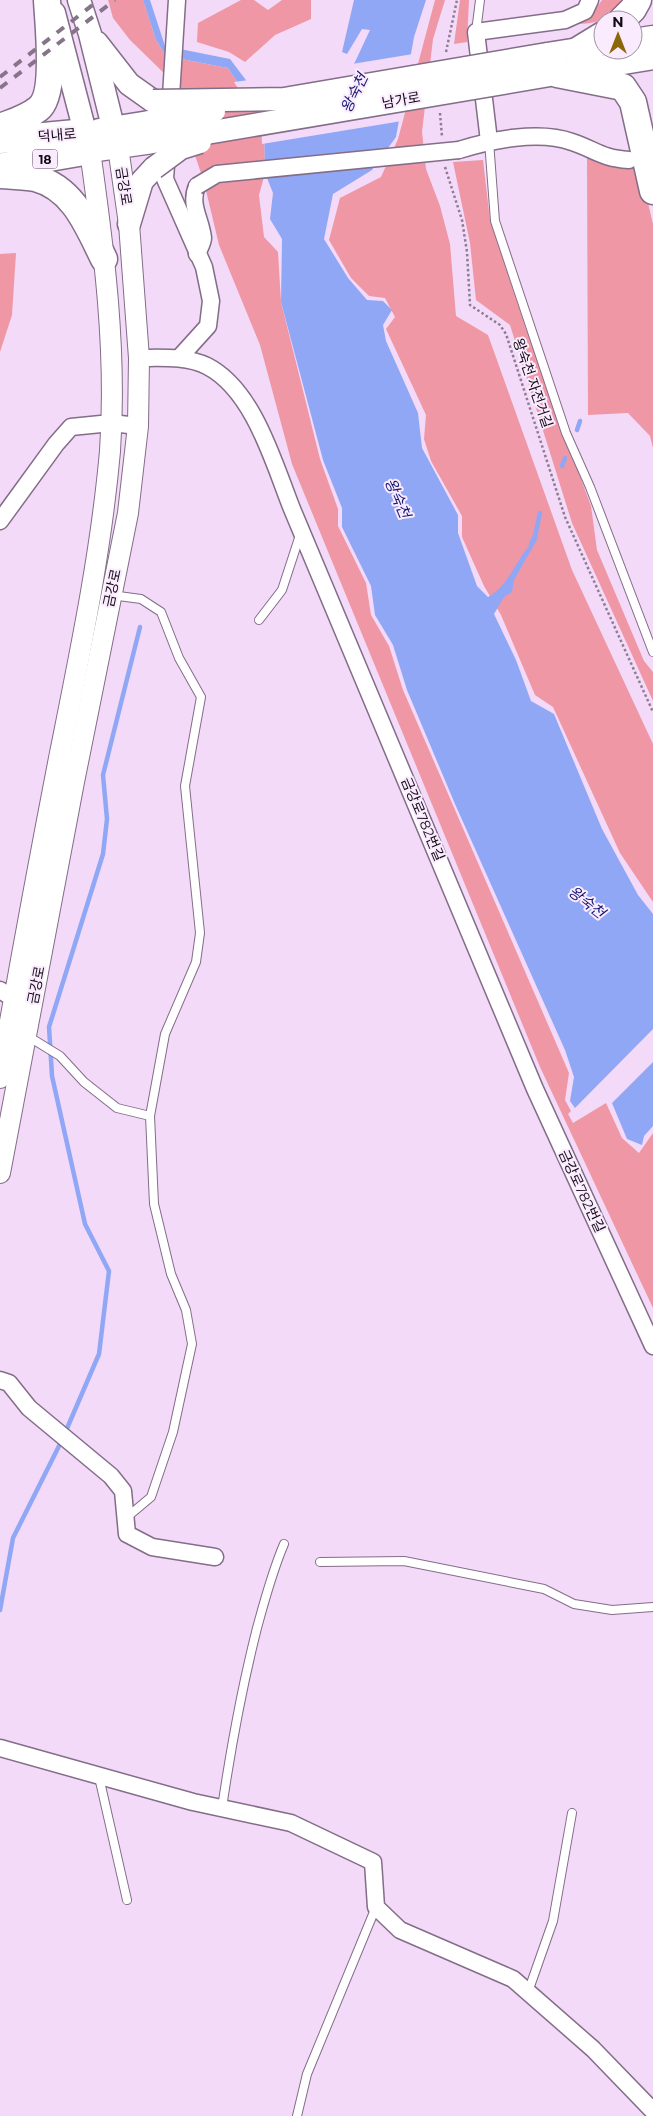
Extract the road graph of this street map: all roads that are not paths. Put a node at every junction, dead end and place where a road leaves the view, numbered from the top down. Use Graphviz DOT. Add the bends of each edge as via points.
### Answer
graph roads {
  1 [pos="48,0"];
  2 [pos="79,0"];
  3 [pos="177,0"];
  4 [pos="480,0"];
  5 [pos="590,0"];
  6 [pos="476,32"];
  7 [pos="90,34"];
  8 [pos="592,47"];
  9 [pos="653,58"];
  10 [pos="551,68"];
  11 [pos="152,121"];
  12 [pos="258,125"];
  13 [pos="0,127"];
  14 [pos="116,137"];
  15 [pos="0,140"];
  16 [pos="489,141"];
  17 [pos="88,142"];
  18 [pos="629,160"];
  19 [pos="0,167"];
  20 [pos="0,175"];
  21 [pos="653,191"];
  22 [pos="129,224"];
  23 [pos="197,254"];
  24 [pos="104,259"];
  25 [pos="139,358"];
  26 [pos="178,358"];
  27 [pos="110,423"];
  28 [pos="138,426"];
  29 [pos="0,520"];
  30 [pos="302,531"];
  31 [pos="111,595"];
  32 [pos="259,620"];
  33 [pos="653,652"];
  34 [pos="15,998"];
  35 [pos="25,1037"];
  36 [pos="0,1078"];
  37 [pos="150,1116"];
  38 [pos="0,1173"];
  39 [pos="653,1346"];
  40 [pos="0,1380"];
  41 [pos="126,1518"];
  42 [pos="284,1544"];
  43 [pos="215,1557"];
  44 [pos="320,1562"];
  45 [pos="653,1607"];
  46 [pos="0,1748"];
  47 [pos="99,1777"];
  48 [pos="222,1808"];
  49 [pos="572,1813"];
  50 [pos="127,1900"];
  51 [pos="376,1907"];
  52 [pos="528,1992"];
  53 [pos="653,2110"];
  54 [pos="297,2116"];
  1 -- 13 [label="highway" via="51,71 48,91 40,108"];
  1 -- 17 [label="main road, 금강로"];
  2 -- 7 [label="main road, 금강로"];
  3 -- 23 [label="street" via="165,179"];
  4 -- 6 [label="lane"];
  5 -- 6 [label="street" via="585,11 565,20"];
  6 -- 16 [label="street"];
  7 -- 11 [label="main road" via="129,84"];
  7 -- 14 [label="main road, 금강로"];
  8 -- 10 [label="main road, 남가로"];
  9 -- 10 [label="main road, 남가로"];
  10 -- 11 [label="main road, bridge" via="284,99"];
  10 -- 12 [label="main road, 남가로, bridge"];
  10 -- 21 [label="highway" via="622,87 633,102"];
  11 -- 12 [label="main road, 남가로, bridge"];
  11 -- 14 [label="main road, 남가로"];
  12 -- 22 [label="main road, bridge" via="181,148 154,168 142,180"];
  14 -- 17 [label="main road, 남가로"];
  14 -- 22 [label="street, 금강로"];
  15 -- 17 [label="highway, 덕내로 / 18"];
  16 -- 18 [label="street" via="537,137 571,141 610,159"];
  16 -- 23 [label="street, bridge" via="459,150 217,174 197,186 193,196 203,240"];
  16 -- 33 [label="lane" via="495,221 566,433"];
  17 -- 19 [label="highway, 덕내로 / 18"];
  17 -- 24 [label="street, 금강로"];
  20 -- 24 [label="highway" via="36,178 63,192 78,209"];
  22 -- 25 [label="street, 금강로"];
  23 -- 26 [label="street" via="204,267 211,301 208,326"];
  24 -- 27 [label="street, 금강로" via="112,352"];
  25 -- 26 [label="street, 금강로782번길"];
  25 -- 28 [label="street, 금강로"];
  26 -- 30 [label="street, 금강로782번길" via="207,366 228,382 256,418"];
  27 -- 28 [label="street"];
  27 -- 29 [label="street" via="71,427"];
  27 -- 34 [label="street, 금강로" via="110,451 94,583"];
  28 -- 31 [label="street, 금강로" via="128,513"];
  30 -- 32 [label="lane" via="282,590"];
  30 -- 39 [label="street, 금강로782번길" via="535,1089"];
  31 -- 34 [label="street, 금강로"];
  31 -- 37 [label="lane" via="141,599 161,612 178,658 201,697 186,786 200,933 196,962 165,1034"];
  34 -- 35 [label="street, 금강로"];
  35 -- 36 [label="street, 금강로"];
  35 -- 37 [label="lane" via="60,1056 84,1082 117,1108"];
  35 -- 38 [label="street, 금강로"];
  37 -- 41 [label="lane" via="154,1204 170,1274 186,1310 192,1344 173,1432 151,1498"];
  40 -- 41 [label="street" via="9,1383 29,1408 111,1476 123,1491"];
  41 -- 43 [label="street" via="128,1534 152,1547"];
  42 -- 48 [label="lane" via="272,1570 248,1663"];
  44 -- 45 [label="lane" via="404,1561 544,1589 574,1604 612,1610"];
  46 -- 47 [label="street"];
  47 -- 48 [label="street"];
  47 -- 50 [label="lane"];
  48 -- 51 [label="street" via="290,1822 373,1862"];
  49 -- 52 [label="lane" via="553,1921"];
  51 -- 52 [label="street" via="400,1930 513,1979"];
  51 -- 54 [label="lane" via="307,2074"];
  52 -- 53 [label="street" via="593,2049"];
}
